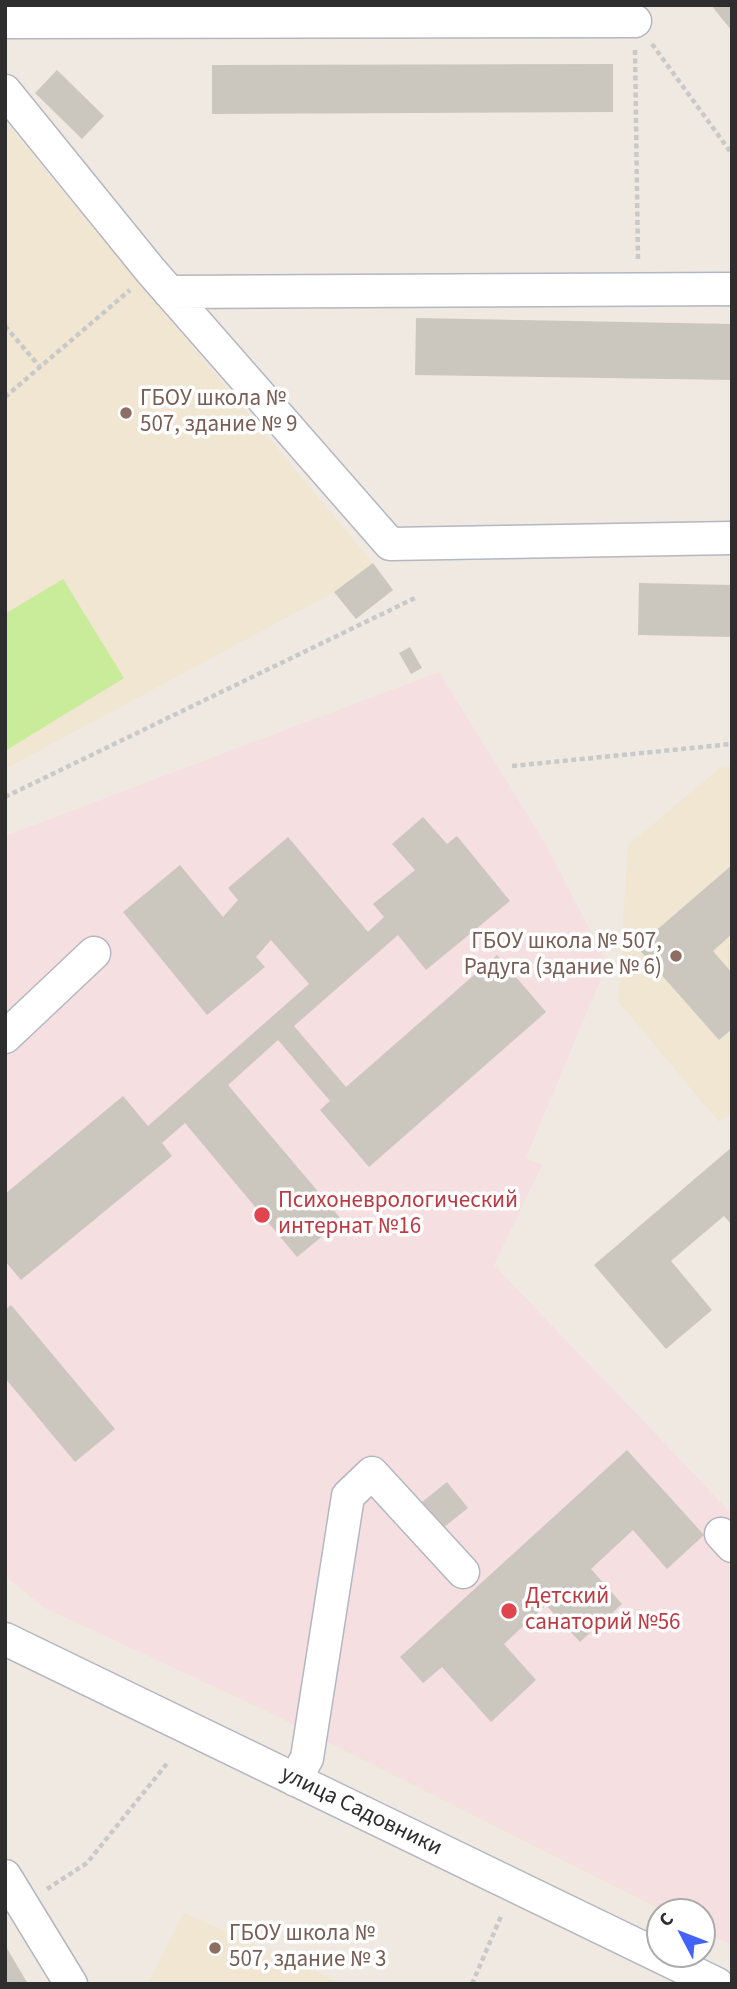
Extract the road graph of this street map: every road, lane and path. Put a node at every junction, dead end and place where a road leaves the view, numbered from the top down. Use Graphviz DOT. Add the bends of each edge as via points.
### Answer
graph roads {
  1 [pos="635,21"];
  2 [pos="5,22"];
  3 [pos="5,91"];
  4 [pos="732,154"];
  5 [pos="160,281"];
  6 [pos="732,289"];
  7 [pos="638,290"];
  8 [pos="5,326"];
  9 [pos="40,367"];
  10 [pos="5,397"];
  11 [pos="732,538"];
  12 [pos="415,598"];
  13 [pos="732,744"];
  14 [pos="512,766"];
  15 [pos="5,797"];
  16 [pos="94,953"];
  17 [pos="5,1037"];
  18 [pos="463,1572"];
  19 [pos="5,1639"];
  20 [pos="169,1761"];
  21 [pos="295,1780"];
  22 [pos="5,1876"];
  23 [pos="23,1905"];
  24 [pos="502,1914"];
  25 [pos="71,1984"];
  26 [pos="472,1984"];
  27 [pos="717,1984"];
  1 -- 2 [label="street"];
  1 -- 4 [label="path"];
  1 -- 7 [label="path"];
  3 -- 5 [label="street"];
  5 -- 7 [label="street"];
  5 -- 9 [label="path"];
  5 -- 11 [label="street" via="390,544"];
  6 -- 7 [label="street"];
  8 -- 9 [label="path"];
  9 -- 10 [label="path"];
  12 -- 15 [label="path"];
  13 -- 14 [label="path"];
  16 -- 17 [label="street"];
  18 -- 21 [label="street" via="372,1473 348,1496 307,1758"];
  19 -- 21 [label="street, улица Садовники"];
  20 -- 23 [label="path" via="87,1863"];
  21 -- 27 [label="street, улица Садовники"];
  22 -- 23 [label="street"];
  23 -- 25 [label="street"];
  24 -- 26 [label="path"];
}
